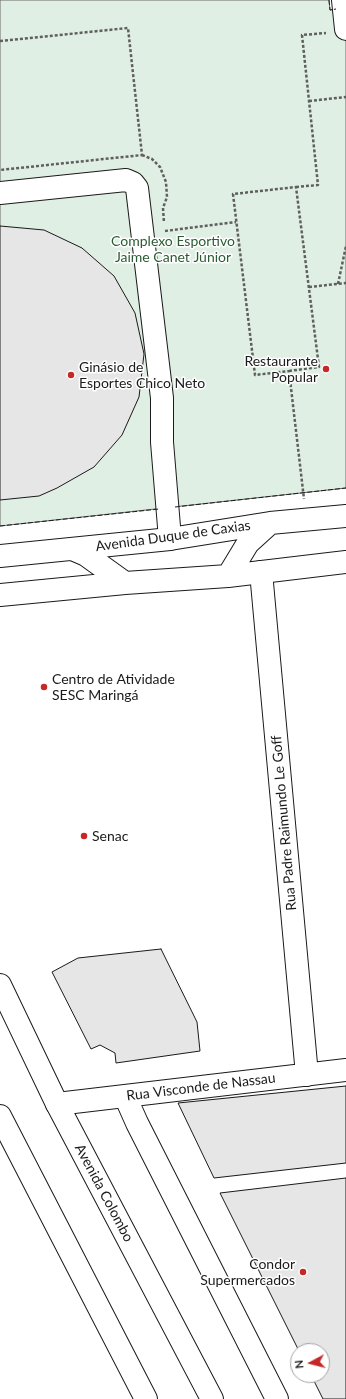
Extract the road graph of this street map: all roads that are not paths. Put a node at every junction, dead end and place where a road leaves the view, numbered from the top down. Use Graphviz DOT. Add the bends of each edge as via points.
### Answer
graph roads {
  1 [pos="343,0"];
  2 [pos="339,30"];
  3 [pos="0,193"];
  4 [pos="346,516"];
  5 [pos="270,523"];
  6 [pos="170,539"];
  7 [pos="72,549"];
  8 [pos="0,556"];
  9 [pos="346,562"];
  10 [pos="261,572"];
  11 [pos="228,576"];
  12 [pos="124,582"];
  13 [pos="0,595"];
  14 [pos="0,985"];
  15 [pos="346,1070"];
  16 [pos="307,1075"];
  17 [pos="125,1096"];
  18 [pos="57,1104"];
  19 [pos="0,1116"];
  20 [pos="146,1399"];
  21 [pos="212,1399"];
  22 [pos="277,1399"];
  1 -- 2 [label="main road"];
  3 -- 6 [label="main road" via="126,180 137,188 162,398 162,442"];
  4 -- 5 [label="main road, Avenida Duque de Caxias"];
  5 -- 6 [label="main road, Avenida Duque de Caxias"];
  5 -- 11 [label="main road" via="248,543"];
  6 -- 7 [label="main road, Avenida Duque de Caxias"];
  7 -- 8 [label="main road, Avenida Duque de Caxias"];
  7 -- 12 [label="main road" via="86,555"];
  9 -- 10 [label="main road"];
  10 -- 11 [label="main road"];
  10 -- 16 [label="main road, Rua Padre Raimundo Le Goff"];
  11 -- 12 [label="main road"];
  12 -- 13 [label="main road"];
  14 -- 18 [label="main road, Avenida Colombo"];
  15 -- 16 [label="main road, Rua Visconde de Nassau"];
  16 -- 17 [label="main road, Rua Visconde de Nassau"];
  17 -- 18 [label="main road, Rua Visconde de Nassau"];
  17 -- 22 [label="main road"];
  18 -- 21 [label="main road, Avenida Colombo"];
  19 -- 20 [label="main road"];
}
